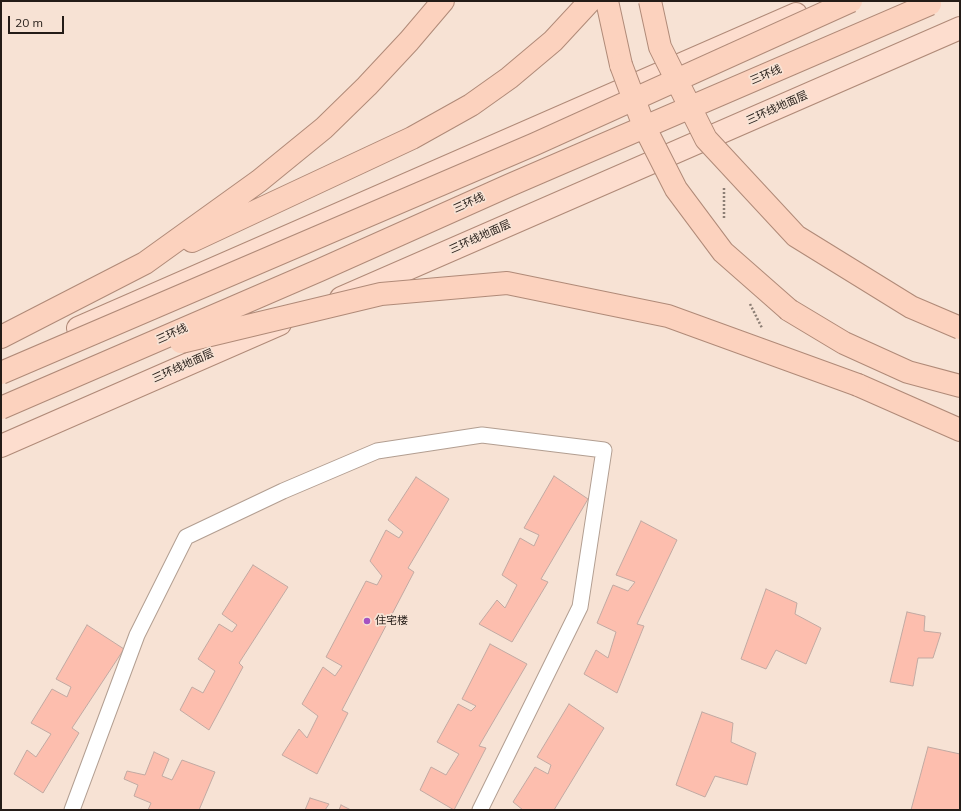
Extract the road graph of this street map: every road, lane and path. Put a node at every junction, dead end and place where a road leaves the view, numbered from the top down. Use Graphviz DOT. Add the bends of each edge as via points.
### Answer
graph roads {
  1 [pos="444,1"];
  2 [pos="590,1"];
  3 [pos="606,1"];
  4 [pos="650,1"];
  5 [pos="826,1"];
  6 [pos="851,1"];
  7 [pos="937,1"];
  8 [pos="960,28"];
  9 [pos="706,138"];
  10 [pos="145,263"];
  11 [pos="960,328"];
  12 [pos="1,338"];
  13 [pos="125,355"];
  14 [pos="1,362"];
  15 [pos="1,373"];
  16 [pos="960,386"];
  17 [pos="1,408"];
  18 [pos="960,430"];
  19 [pos="1,446"];
  20 [pos="72,810"];
  21 [pos="480,810"];
  1 -- 10 [label="highway" via="367,86 324,128 259,181"];
  2 -- 10 [label="highway" via="554,41 510,78 471,105 412,138"];
  3 -- 16 [label="highway, bridge" via="621,65 644,126 676,189 723,252 789,310 844,343 908,372"];
  4 -- 9 [label="highway, bridge" via="660,47"];
  5 -- 14 [label="main road"];
  6 -- 15 [label="highway, bridge" via="535,144"];
  7 -- 13 [label="highway, 三环线, bridge"];
  8 -- 9 [label="main road, 三环线地面层"];
  9 -- 11 [label="highway, bridge" via="796,236 911,307"];
  9 -- 19 [label="main road, 三环线地面层"];
  10 -- 12 [label="highway"];
  13 -- 17 [label="highway, 三环线, bridge"];
  13 -- 18 [label="highway, bridge" via="381,294 507,283 668,316 858,385"];
  20 -- 21 [label="street" via="138,635 186,537 283,491 377,451 482,435 604,450 580,607"];
}
